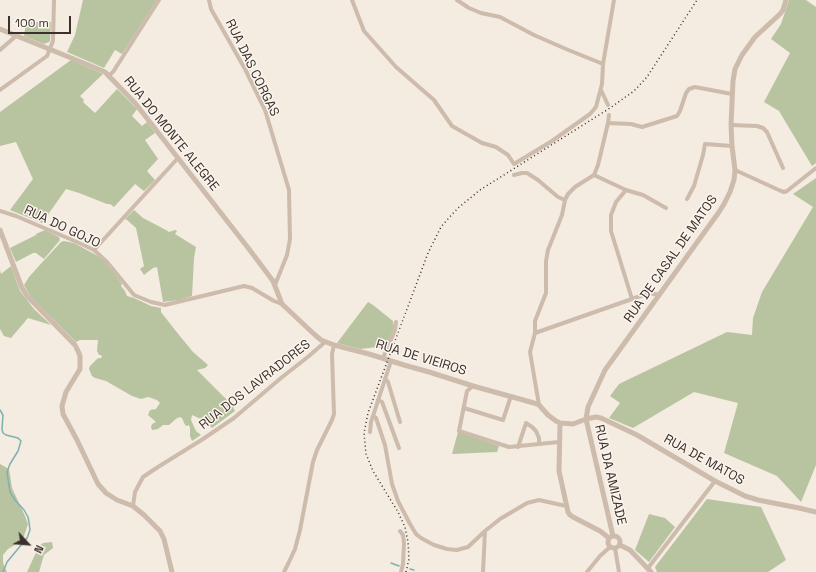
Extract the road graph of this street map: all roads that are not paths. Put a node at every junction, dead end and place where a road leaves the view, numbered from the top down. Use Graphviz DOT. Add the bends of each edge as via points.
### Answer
graph roads {
  1 [pos="54,0"];
  2 [pos="159,0"];
  3 [pos="209,0"];
  4 [pos="352,0"];
  5 [pos="457,0"];
  6 [pos="614,0"];
  7 [pos="786,0"];
  8 [pos="0,29"];
  9 [pos="16,36"];
  10 [pos="0,50"];
  11 [pos="50,50"];
  12 [pos="603,64"];
  13 [pos="108,76"];
  14 [pos="0,90"];
  15 [pos="601,90"];
  16 [pos="732,94"];
  17 [pos="608,105"];
  18 [pos="609,115"];
  19 [pos="608,123"];
  20 [pos="731,125"];
  21 [pos="732,146"];
  22 [pos="178,158"];
  23 [pos="783,168"];
  24 [pos="816,168"];
  25 [pos="735,170"];
  26 [pos="514,175"];
  27 [pos="594,175"];
  28 [pos="626,190"];
  29 [pos="687,199"];
  30 [pos="565,200"];
  31 [pos="666,208"];
  32 [pos="0,211"];
  33 [pos="0,230"];
  34 [pos="94,250"];
  35 [pos="275,285"];
  36 [pos="660,295"];
  37 [pos="632,299"];
  38 [pos="282,304"];
  39 [pos="396,322"];
  40 [pos="535,333"];
  41 [pos="325,342"];
  42 [pos="334,346"];
  43 [pos="382,358"];
  44 [pos="391,361"];
  45 [pos="385,380"];
  46 [pos="473,386"];
  47 [pos="511,396"];
  48 [pos="378,400"];
  49 [pos="539,405"];
  50 [pos="464,408"];
  51 [pos="373,416"];
  52 [pos="586,419"];
  53 [pos="400,422"];
  54 [pos="560,423"];
  55 [pos="370,432"];
  56 [pos="539,441"];
  57 [pos="560,442"];
  58 [pos="518,447"];
  59 [pos="399,448"];
  60 [pos="715,481"];
  61 [pos="133,506"];
  62 [pos="566,506"];
  63 [pos="816,512"];
  64 [pos="400,531"];
  65 [pos="485,531"];
  66 [pos="611,537"];
  67 [pos="620,545"];
  68 [pos="612,548"];
  69 [pos="650,570"];
  70 [pos="172,572"];
  71 [pos="284,572"];
  72 [pos="401,572"];
  73 [pos="483,572"];
  74 [pos="587,572"];
  75 [pos="619,572"];
  1 -- 11 [label="street" via="53,40"];
  2 -- 13 [label="street"];
  3 -- 35 [label="street, RUA DAS CORGAS" via="265,110 289,190 290,239 287,255"];
  4 -- 15 [label="street" via="364,31 396,67 434,100 452,126 482,143 496,147 508,155 514,164 590,114 596,107"];
  5 -- 12 [label="street" via="469,8 500,17 534,35"];
  6 -- 12 [label="street"];
  7 -- 16 [label="street, RUA DE CASAL DE MATOS" via="780,14 755,38 742,55 735,69"];
  8 -- 9 [label="street, RUA DO MONTE ALEGRE"];
  9 -- 10 [label="street"];
  9 -- 11 [label="street, RUA DO MONTE ALEGRE"];
  11 -- 13 [label="street, RUA DO MONTE ALEGRE" via="103,71"];
  11 -- 14 [label="street" via="47,56"];
  12 -- 15 [label="street"];
  13 -- 22 [label="street, RUA DO MONTE ALEGRE" via="134,103"];
  15 -- 17 [label="street"];
  16 -- 19 [label="street" via="689,88 677,116 642,127"];
  16 -- 20 [label="street, RUA DE CASAL DE MATOS"];
  18 -- 19 [label="street"];
  19 -- 27 [label="street"];
  20 -- 21 [label="street, RUA DE CASAL DE MATOS"];
  20 -- 23 [label="street" via="763,128"];
  21 -- 25 [label="street, RUA DE CASAL DE MATOS"];
  21 -- 29 [label="street" via="705,144 694,186"];
  22 -- 34 [label="street"];
  22 -- 35 [label="street, RUA DO MONTE ALEGRE"];
  24 -- 25 [label="street" via="784,192"];
  25 -- 36 [label="street, RUA DE CASAL DE MATOS" via="734,180 724,204"];
  26 -- 30 [label="street" via="527,173 558,198"];
  27 -- 28 [label="street"];
  27 -- 30 [label="street" via="575,187"];
  28 -- 31 [label="street"];
  28 -- 37 [label="street" via="616,202 611,215 611,231"];
  30 -- 40 [label="street" via="548,250 546,293 535,321"];
  32 -- 34 [label="street, RUA DO GOJO"];
  33 -- 61 [label="street" via="28,298 75,345 80,356 80,368 66,392 62,406 63,414 98,484 106,494"];
  34 -- 38 [label="street, RUA DO GOJO" via="134,295 151,302 165,304 244,286"];
  35 -- 38 [label="street, RUA DO MONTE ALEGRE"];
  36 -- 37 [label="street" via="650,293"];
  36 -- 52 [label="street, RUA DE CASAL DE MATOS" via="605,370 590,401"];
  37 -- 40 [label="street"];
  38 -- 41 [label="street, RUA DE VIEIROS"];
  39 -- 43 [label="street"];
  40 -- 49 [label="street" via="530,352"];
  41 -- 42 [label="street, RUA DE VIEIROS"];
  41 -- 61 [label="street, RUA DOS LAVRADORES" via="234,418 143,477 135,492"];
  42 -- 43 [label="street, RUA DE VIEIROS"];
  42 -- 71 [label="street" via="334,414 316,450 300,530 295,549"];
  43 -- 44 [label="street, RUA DE VIEIROS"];
  44 -- 45 [label="street"];
  44 -- 46 [label="street, RUA DE VIEIROS"];
  45 -- 48 [label="street"];
  45 -- 53 [label="street" via="388,382"];
  46 -- 47 [label="street, RUA DE VIEIROS"];
  46 -- 50 [label="street" via="467,391"];
  47 -- 49 [label="street, RUA DE VIEIROS"];
  47 -- 50 [label="street" via="503,420"];
  48 -- 51 [label="street"];
  48 -- 59 [label="street" via="382,402"];
  49 -- 54 [label="street, RUA DE VIEIROS"];
  50 -- 58 [label="street" via="459,431 510,447"];
  51 -- 55 [label="street"];
  51 -- 65 [label="street" via="376,418 385,445 392,484 398,501 416,534 434,545 457,550 468,547"];
  52 -- 54 [label="street" via="573,424"];
  52 -- 60 [label="street, RUA DE MATOS" via="601,418 637,435"];
  52 -- 66 [label="street, RUA DA AMIZADE"];
  54 -- 57 [label="street"];
  56 -- 58 [label="street" via="536,431 526,423"];
  57 -- 58 [label="street"];
  57 -- 62 [label="street" via="559,471"];
  60 -- 63 [label="street, RUA DE MATOS" via="758,500"];
  60 -- 69 [label="street"];
  61 -- 70 [label="street" via="160,531"];
  62 -- 65 [label="street" via="540,500 527,503"];
  62 -- 66 [label="street" via="570,515"];
  64 -- 72 [label="street" via="404,543"];
  65 -- 73 [label="street"];
  66 -- 67 [label="street" via="617,536"];
  66 -- 68 [label="street" via="608,542"];
  67 -- 68 [label="street"];
  67 -- 69 [label="street" via="630,550"];
  68 -- 74 [label="street" via="600,556"];
  68 -- 75 [label="street"];
}
